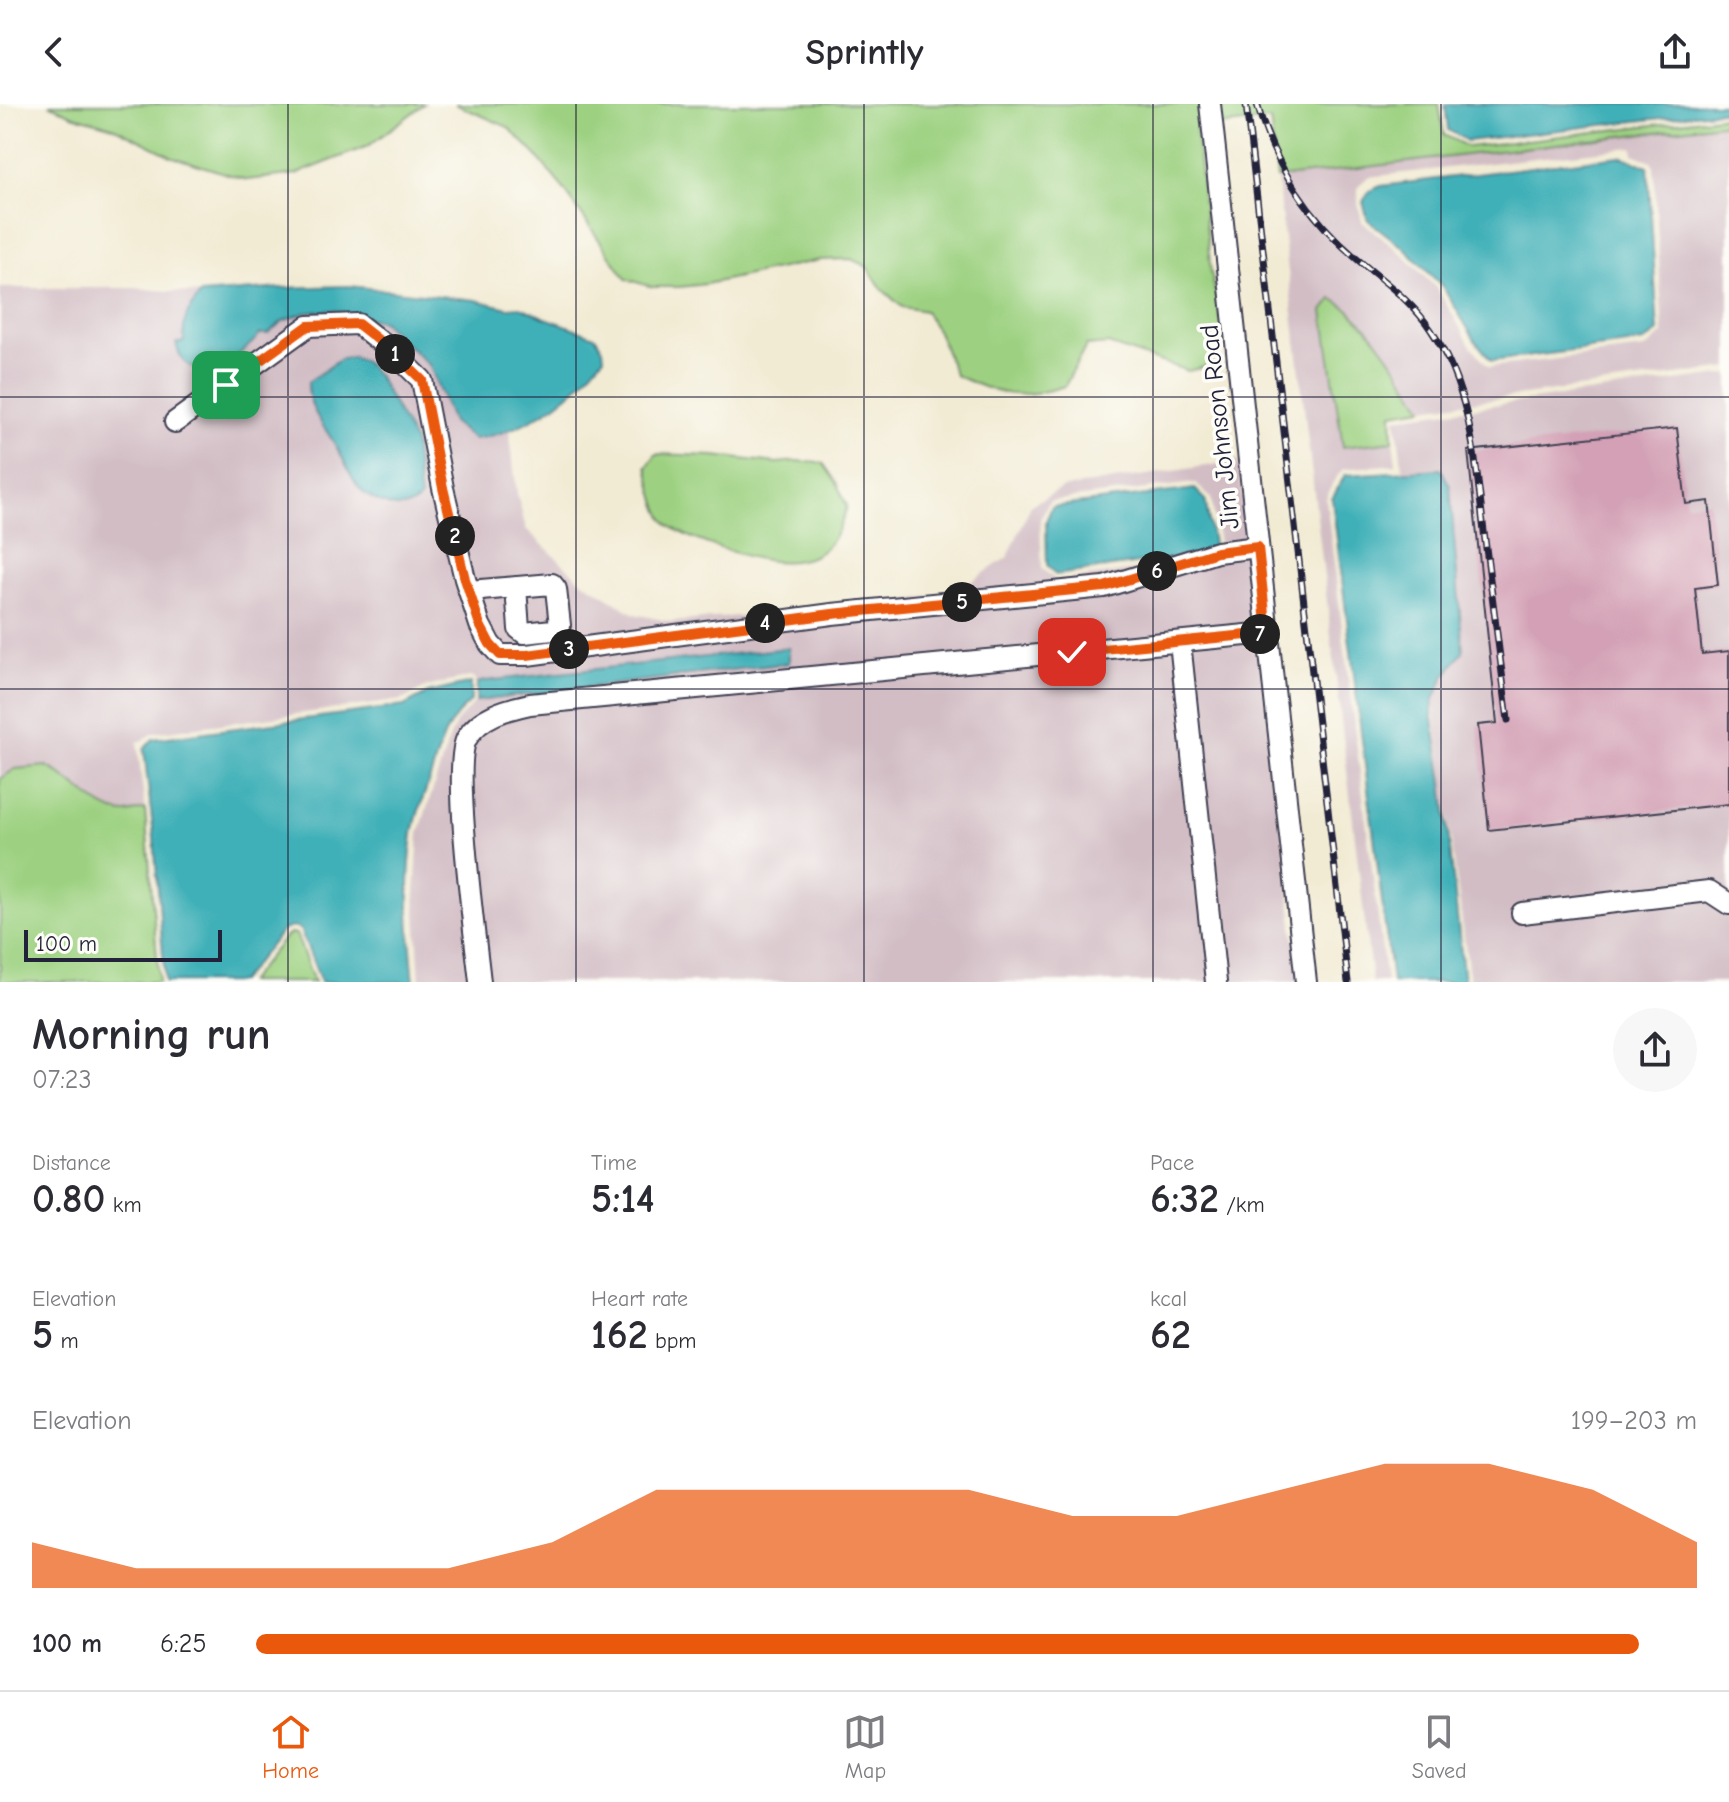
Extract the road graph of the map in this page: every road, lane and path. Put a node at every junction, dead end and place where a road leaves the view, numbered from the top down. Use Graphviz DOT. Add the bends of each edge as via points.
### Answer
graph roads {
  1 [pos="1210,104"];
  2 [pos="175,422"];
  3 [pos="1258,547"];
  4 [pos="516,587"];
  5 [pos="469,591"];
  6 [pos="1267,633"];
  7 [pos="1180,642"];
  8 [pos="1729,904"];
  9 [pos="1522,913"];
  10 [pos="480,982"];
  11 [pos="1216,982"];
  12 [pos="1306,982"];
  1 -- 3 [label="street, Jim Johnson Road"];
  2 -- 5 [label="street" via="308,326 358,324 422,380"];
  3 -- 5 [label="street" via="1217,552 1104,587 832,614 527,655 500,655 490,644"];
  3 -- 6 [label="street, Jim Johnson Road"];
  4 -- 5 [label="street"];
  6 -- 7 [label="street"];
  6 -- 12 [label="street, Jim Johnson Road"];
  7 -- 10 [label="street" via="530,704 489,717 467,738 462,762"];
  7 -- 11 [label="street"];
  8 -- 9 [label="street" via="1709,891"];
}
